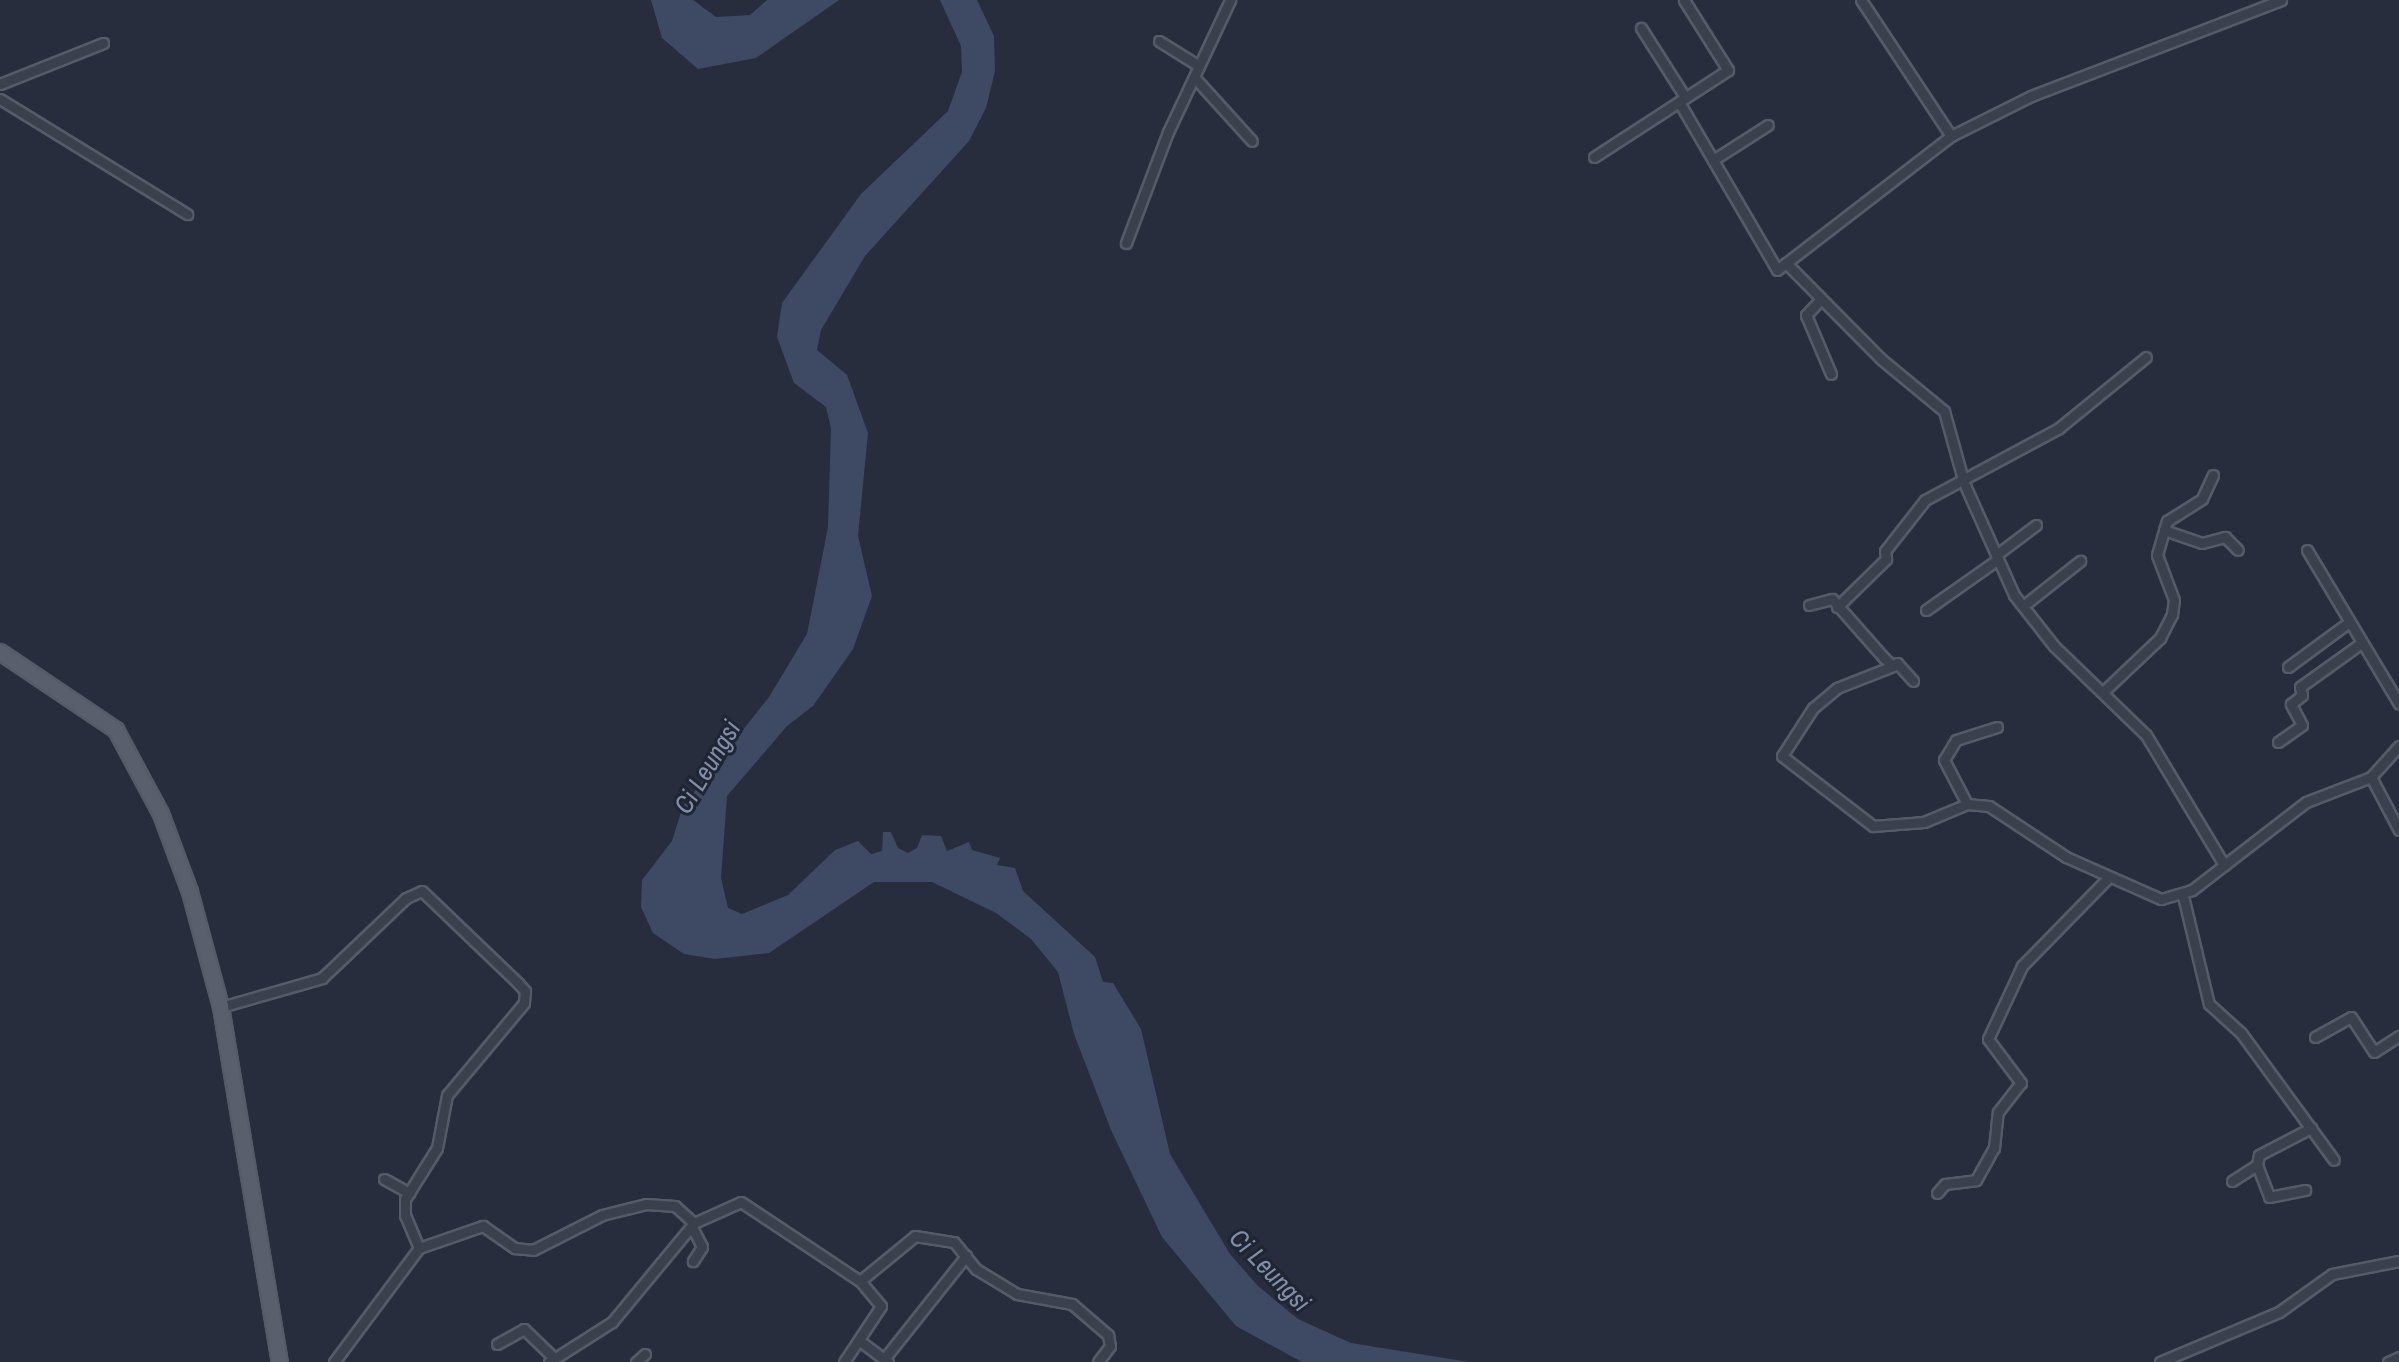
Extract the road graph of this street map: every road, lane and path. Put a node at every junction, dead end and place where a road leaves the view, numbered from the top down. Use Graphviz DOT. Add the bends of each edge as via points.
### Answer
graph roads {
  1 [pos="1230,0"];
  2 [pos="1684,0"];
  3 [pos="1861,0"];
  4 [pos="2281,0"];
  5 [pos="1641,28"];
  6 [pos="1159,41"];
  7 [pos="103,43"];
  8 [pos="1199,66"];
  9 [pos="1194,77"];
  10 [pos="0,84"];
  11 [pos="0,99"];
  12 [pos="1682,100"];
  13 [pos="1768,125"];
  14 [pos="1951,136"];
  15 [pos="1252,141"];
  16 [pos="1594,157"];
  17 [pos="1713,160"];
  18 [pos="187,214"];
  19 [pos="1126,243"];
  20 [pos="1786,263"];
  21 [pos="1821,299"];
  22 [pos="2146,357"];
  23 [pos="1831,374"];
  24 [pos="2213,475"];
  25 [pos="1964,483"];
  26 [pos="2036,525"];
  27 [pos="2164,530"];
  28 [pos="2238,550"];
  29 [pos="2307,550"];
  30 [pos="1996,558"];
  31 [pos="2080,561"];
  32 [pos="1809,605"];
  33 [pos="2023,606"];
  34 [pos="1837,607"];
  35 [pos="1926,610"];
  36 [pos="2348,623"];
  37 [pos="2360,644"];
  38 [pos="0,652"];
  39 [pos="1893,666"];
  40 [pos="2288,667"];
  41 [pos="1913,681"];
  42 [pos="2103,692"];
  43 [pos="2399,704"];
  44 [pos="1997,727"];
  45 [pos="2278,742"];
  46 [pos="2399,746"];
  47 [pos="2371,777"];
  48 [pos="1967,804"];
  49 [pos="2399,830"];
  50 [pos="2224,865"];
  51 [pos="2109,877"];
  52 [pos="2183,896"];
  53 [pos="221,1007"];
  54 [pos="2399,1036"];
  55 [pos="2315,1037"];
  56 [pos="2311,1128"];
  57 [pos="2334,1160"];
  58 [pos="2257,1165"];
  59 [pos="384,1179"];
  60 [pos="2232,1181"];
  61 [pos="2305,1190"];
  62 [pos="409,1193"];
  63 [pos="1937,1193"];
  64 [pos="693,1225"];
  65 [pos="419,1248"];
  66 [pos="966,1256"];
  67 [pos="693,1261"];
  68 [pos="2399,1261"];
  69 [pos="860,1281"];
  70 [pos="860,1341"];
  71 [pos="497,1344"];
  72 [pos="645,1354"];
  73 [pos="2399,1357"];
  74 [pos="551,1360"];
  75 [pos="886,1360"];
  76 [pos="280,1362"];
  77 [pos="334,1362"];
  78 [pos="636,1362"];
  79 [pos="844,1362"];
  80 [pos="1098,1362"];
  81 [pos="2160,1362"];
  82 [pos="2388,1362"];
  1 -- 8 [label="street"];
  2 -- 12 [label="street" via="1729,67"];
  3 -- 14 [label="street"];
  4 -- 14 [label="street" via="2022,100"];
  5 -- 12 [label="street"];
  6 -- 8 [label="street"];
  7 -- 10 [label="street"];
  8 -- 9 [label="street"];
  9 -- 15 [label="street"];
  9 -- 19 [label="street"];
  11 -- 18 [label="street"];
  12 -- 16 [label="street"];
  12 -- 17 [label="street"];
  13 -- 17 [label="street"];
  14 -- 20 [label="street"];
  17 -- 20 [label="street" via="1777,270"];
  20 -- 21 [label="street"];
  21 -- 23 [label="street" via="1806,315"];
  21 -- 25 [label="street" via="1944,411"];
  22 -- 25 [label="street" via="2059,428"];
  24 -- 27 [label="street" via="2202,499 2167,521"];
  25 -- 30 [label="street"];
  25 -- 34 [label="street" via="1925,500 1888,546 1886,559"];
  26 -- 30 [label="street"];
  27 -- 28 [label="street" via="2202,543 2225,537"];
  27 -- 42 [label="street" via="2157,555 2174,600 2172,614 2160,638"];
  29 -- 36 [label="street"];
  30 -- 33 [label="street"];
  30 -- 35 [label="street"];
  31 -- 33 [label="street"];
  32 -- 34 [label="street" via="1827,597"];
  33 -- 42 [label="street" via="2054,646"];
  34 -- 39 [label="street"];
  36 -- 37 [label="street"];
  36 -- 40 [label="street"];
  37 -- 43 [label="street"];
  37 -- 45 [label="street" via="2300,687 2302,695 2291,704 2302,725"];
  38 -- 53 [label="main road" via="88,707 127,744 157,803 190,892"];
  39 -- 41 [label="street" via="1897,663"];
  39 -- 48 [label="street" via="1837,688 1813,708 1783,752 1843,807 1873,826 1943,816"];
  42 -- 50 [label="street" via="2146,735"];
  44 -- 48 [label="street" via="1956,740 1944,760"];
  46 -- 47 [label="street"];
  47 -- 49 [label="street"];
  47 -- 50 [label="street" via="2306,802"];
  48 -- 51 [label="street" via="1989,806 2041,842"];
  50 -- 52 [label="street"];
  51 -- 52 [label="street" via="2161,899"];
  51 -- 63 [label="street" via="2022,966 1988,1039 2021,1083 1998,1112 1994,1148 1976,1180 1945,1184"];
  52 -- 56 [label="street" via="2209,1004 2241,1033"];
  53 -- 62 [label="street" via="322,978 406,898 422,891 518,983 524,1003 447,1095 437,1148"];
  53 -- 76 [label="main road"];
  54 -- 55 [label="street" via="2374,1052 2351,1017"];
  56 -- 57 [label="street"];
  56 -- 58 [label="street" via="2259,1155"];
  58 -- 60 [label="street"];
  58 -- 61 [label="street" via="2269,1197"];
  59 -- 62 [label="street"];
  62 -- 65 [label="street" via="405,1215"];
  64 -- 65 [label="street" via="675,1206 646,1204 602,1215 533,1250 515,1248 483,1226"];
  64 -- 67 [label="street" via="702,1247"];
  64 -- 69 [label="street" via="741,1202"];
  64 -- 74 [label="street" via="612,1322"];
  65 -- 77 [label="street"];
  66 -- 69 [label="street" via="954,1242 915,1236"];
  66 -- 75 [label="street"];
  66 -- 80 [label="street" via="976,1269 1024,1297 1072,1304 1108,1335 1110,1346"];
  68 -- 81 [label="street" via="2332,1274 2279,1312"];
  69 -- 70 [label="street" via="881,1306"];
  70 -- 75 [label="street"];
  70 -- 79 [label="street"];
  71 -- 74 [label="street" via="524,1329"];
  72 -- 78 [label="street"];
  73 -- 82 [label="street"];
}
